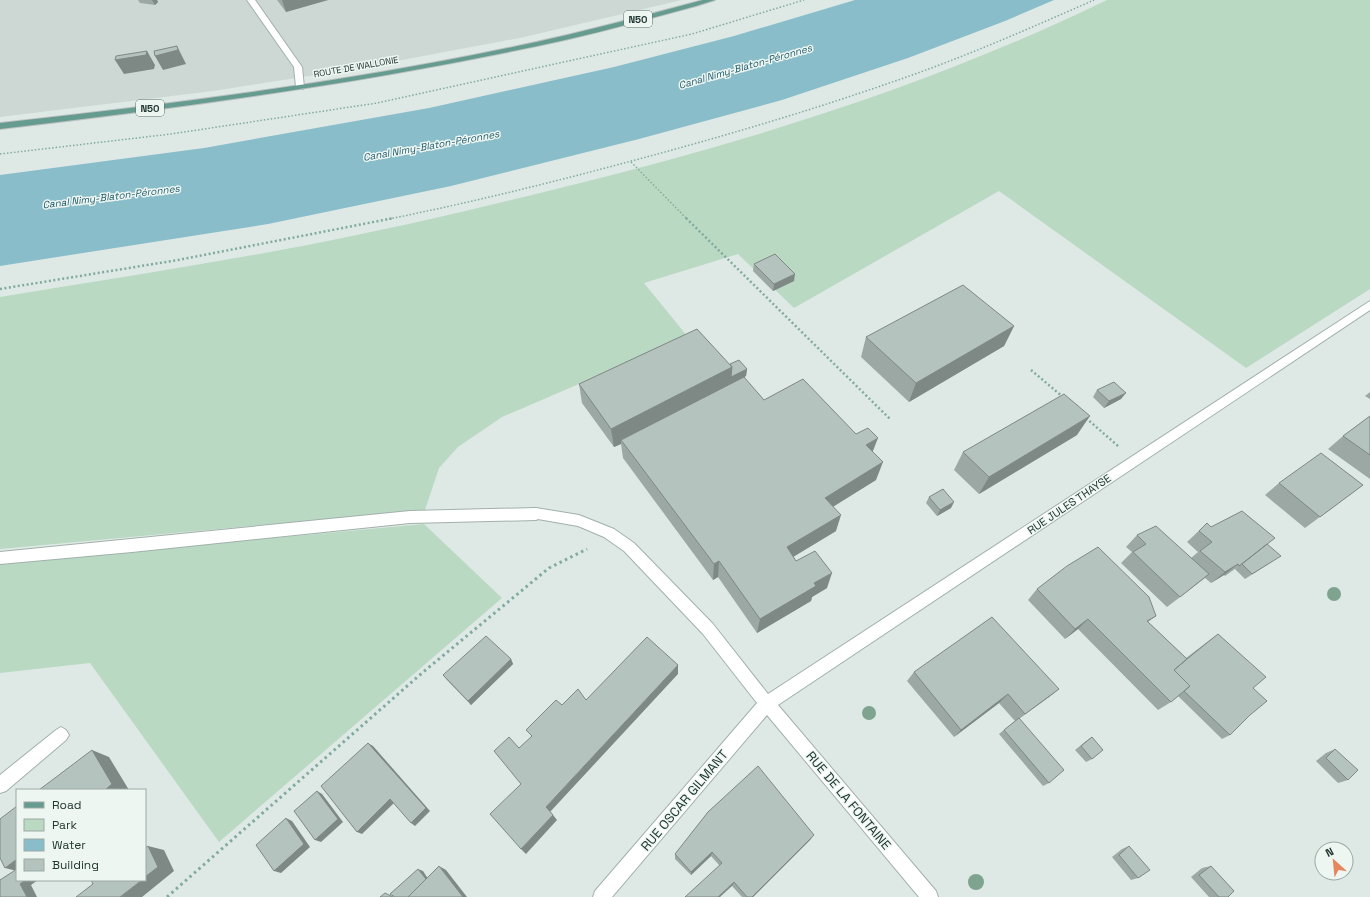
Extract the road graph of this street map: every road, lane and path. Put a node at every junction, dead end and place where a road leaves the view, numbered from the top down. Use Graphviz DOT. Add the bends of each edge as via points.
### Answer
graph roads {
  1 [pos="251,0"];
  2 [pos="711,0"];
  3 [pos="1094,0"];
  4 [pos="300,87"];
  5 [pos="234,118"];
  6 [pos="235,124"];
  7 [pos="0,126"];
  8 [pos="631,161"];
  9 [pos="0,289"];
  10 [pos="1370,305"];
  11 [pos="1031,370"];
  12 [pos="1066,400"];
  13 [pos="1083,415"];
  14 [pos="890,419"];
  15 [pos="1135,460"];
  16 [pos="629,548"];
  17 [pos="0,558"];
  18 [pos="767,703"];
  19 [pos="61,735"];
  20 [pos="0,785"];
  21 [pos="167,897"];
  22 [pos="601,897"];
  23 [pos="930,897"];
  1 -- 4 [label="street" via="298,67"];
  2 -- 4 [label="main road, ROUTE DE WALLONIE / N50" via="558,38"];
  3 -- 8 [label="path" via="943,64 812,110"];
  4 -- 7 [label="main road, ROUTE DE WALLONIE / N50" via="113,114"];
  5 -- 6 [label="path"];
  8 -- 9 [label="path" via="472,202 317,234 60,281"];
  8 -- 14 [label="path" via="724,258"];
  10 -- 15 [label="street, RUE JULES THAYSE"];
  11 -- 12 [label="path"];
  13 -- 15 [label="path"];
  15 -- 18 [label="street, RUE JULES THAYSE"];
  16 -- 17 [label="street, RUE DE LA FONTAINE" via="609,533 579,521 536,514 410,517"];
  16 -- 18 [label="street, RUE DE LA FONTAINE" via="708,629"];
  16 -- 21 [label="path" via="598,544 549,568 422,673"];
  18 -- 22 [label="street, RUE OSCAR GILMANT"];
  18 -- 23 [label="street, RUE DE LA FONTAINE"];
  19 -- 20 [label="street"];
}
